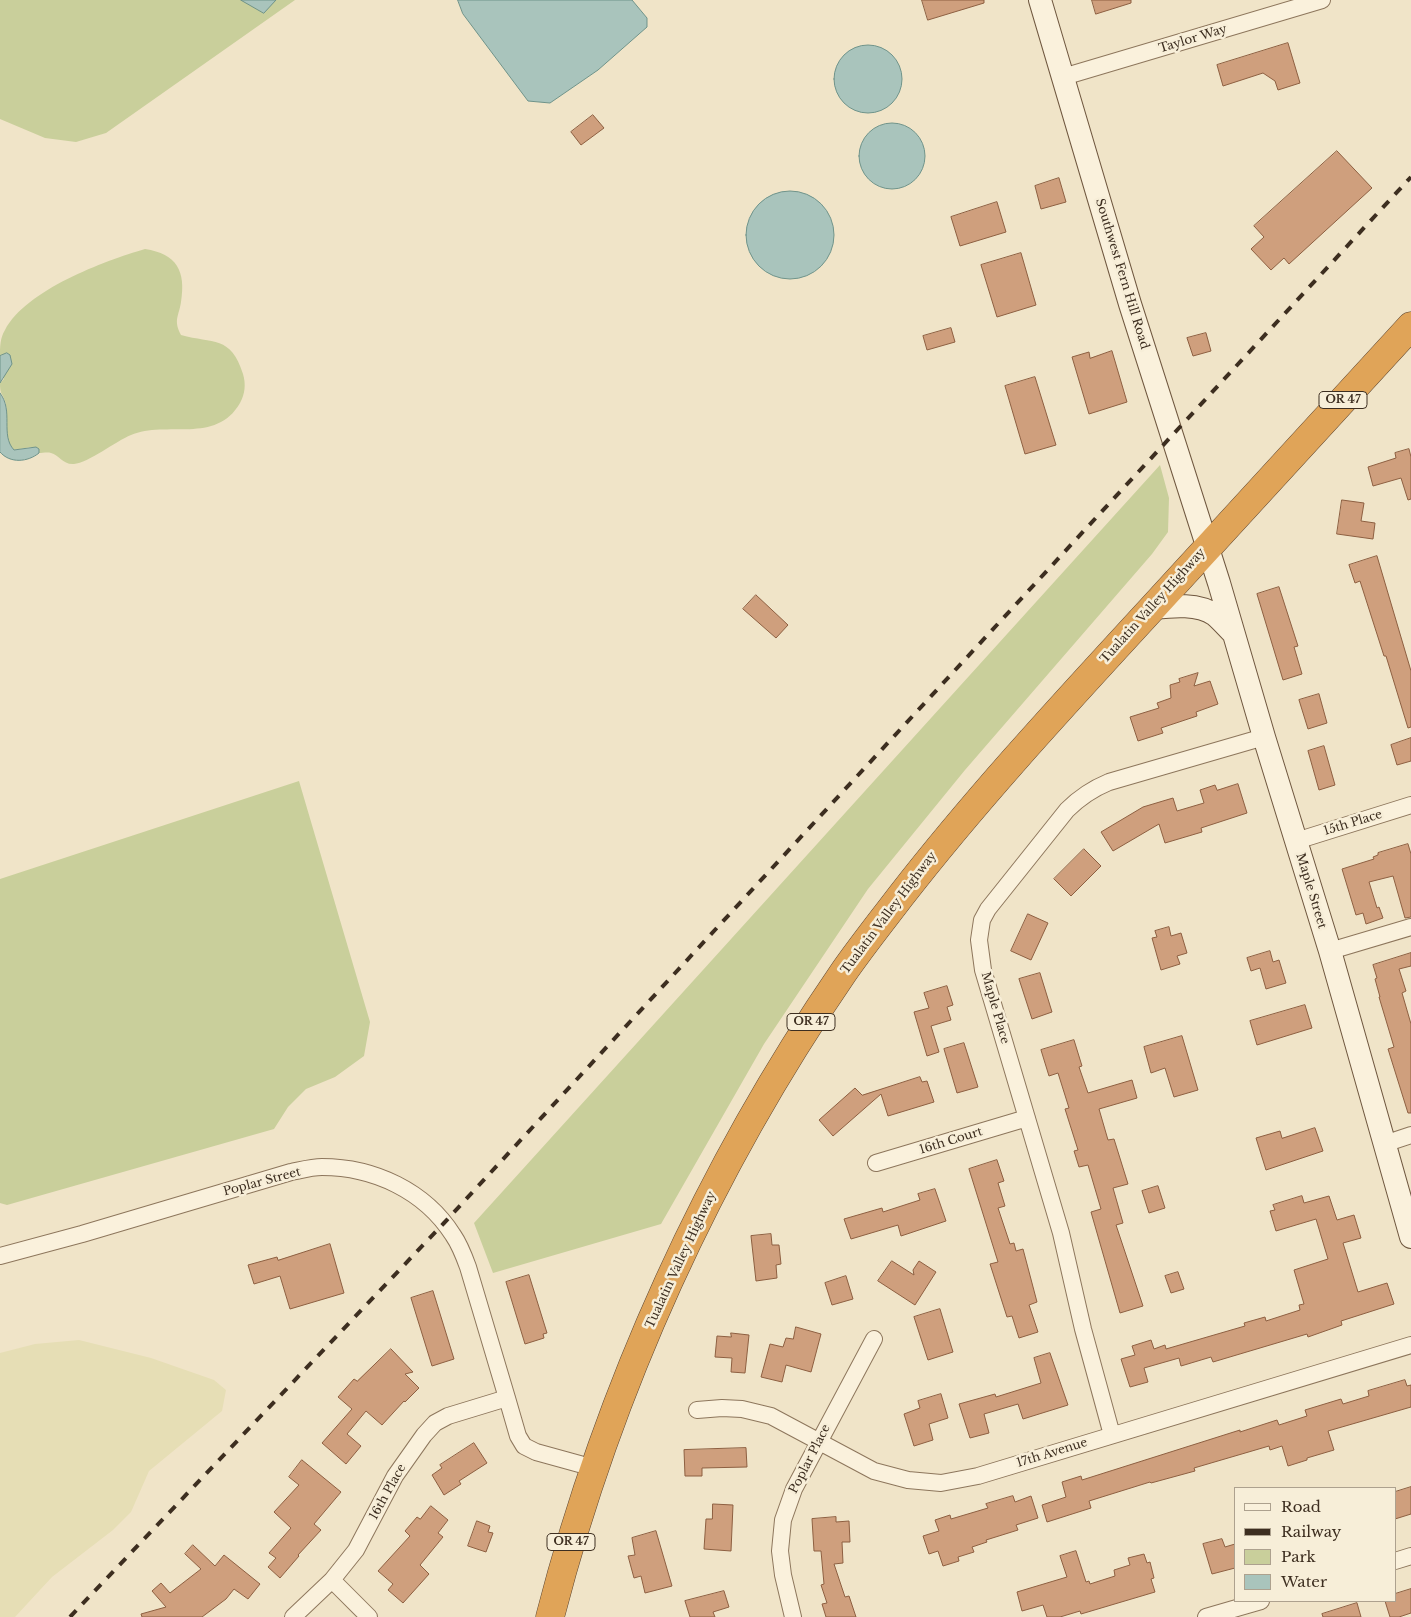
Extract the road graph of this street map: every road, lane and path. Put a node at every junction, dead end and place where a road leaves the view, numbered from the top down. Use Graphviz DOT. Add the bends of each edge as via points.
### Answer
graph roads {
  1 [pos="1040,0"];
  2 [pos="1322,0"];
  3 [pos="1063,77"];
  4 [pos="1411,326"];
  5 [pos="1207,547"];
  6 [pos="1152,608"];
  7 [pos="1232,632"];
  8 [pos="1264,737"];
  9 [pos="1411,805"];
  10 [pos="1296,841"];
  11 [pos="1411,927"];
  12 [pos="1330,951"];
  13 [pos="1027,1118"];
  14 [pos="1411,1135"];
  15 [pos="1384,1144"];
  16 [pos="876,1163"];
  17 [pos="1411,1237"];
  18 [pos="0,1256"];
  19 [pos="874,1339"];
  20 [pos="1411,1345"];
  21 [pos="507,1398"];
  22 [pos="697,1410"];
  23 [pos="1112,1434"];
  24 [pos="818,1442"];
  25 [pos="594,1468"];
  26 [pos="1411,1556"];
  27 [pos="1396,1561"];
  28 [pos="332,1580"];
  29 [pos="1258,1602"];
  30 [pos="293,1617"];
  31 [pos="368,1617"];
  32 [pos="550,1617"];
  33 [pos="793,1617"];
  34 [pos="1206,1617"];
  1 -- 3 [label="street, Southwest Fern Hill Road"];
  2 -- 3 [label="street, Taylor Way"];
  3 -- 5 [label="street, Southwest Fern Hill Road"];
  4 -- 5 [label="highway, Tualatin Valley Highway / OR 47"];
  5 -- 6 [label="highway, Tualatin Valley Highway / OR 47"];
  5 -- 7 [label="street, Maple Street"];
  6 -- 7 [label="street" via="1186,606 1206,611 1215,615"];
  6 -- 25 [label="highway, Tualatin Valley Highway / OR 47" via="971,808 844,972 783,1067 716,1185 636,1357"];
  7 -- 8 [label="street, Maple Street"];
  8 -- 10 [label="street, Maple Street"];
  8 -- 13 [label="street, Maple Place" via="1092,789 1068,810 988,909 980,929 980,954"];
  9 -- 10 [label="street, 15th Place"];
  10 -- 12 [label="street, Maple Street"];
  11 -- 12 [label="street"];
  12 -- 15 [label="street, Maple Street"];
  13 -- 16 [label="street, 16th Court"];
  13 -- 23 [label="street, Maple Place" via="1061,1233"];
  14 -- 15 [label="street"];
  15 -- 17 [label="street, Maple Street"];
  18 -- 21 [label="street, Poplar Street" via="291,1172 321,1167 364,1172 410,1191 434,1211 453,1235 468,1266"];
  19 -- 24 [label="street, Poplar Place"];
  20 -- 23 [label="street, 17th Avenue"];
  21 -- 25 [label="street, Poplar Street" via="524,1446"];
  21 -- 28 [label="street, 16th Place" via="448,1416 424,1435 395,1476 356,1550"];
  22 -- 24 [label="street, 17th Avenue" via="722,1408 757,1412 771,1416"];
  23 -- 24 [label="street, 17th Avenue" via="978,1476 941,1483 908,1480 874,1471"];
  24 -- 33 [label="street, Poplar Place" via="794,1489 783,1520 780,1551"];
  25 -- 32 [label="highway, Tualatin Valley Highway / OR 47"];
  26 -- 27 [label="street"];
  28 -- 30 [label="street, 16th Place"];
  28 -- 31 [label="street"];
  29 -- 34 [label="street"];
}
